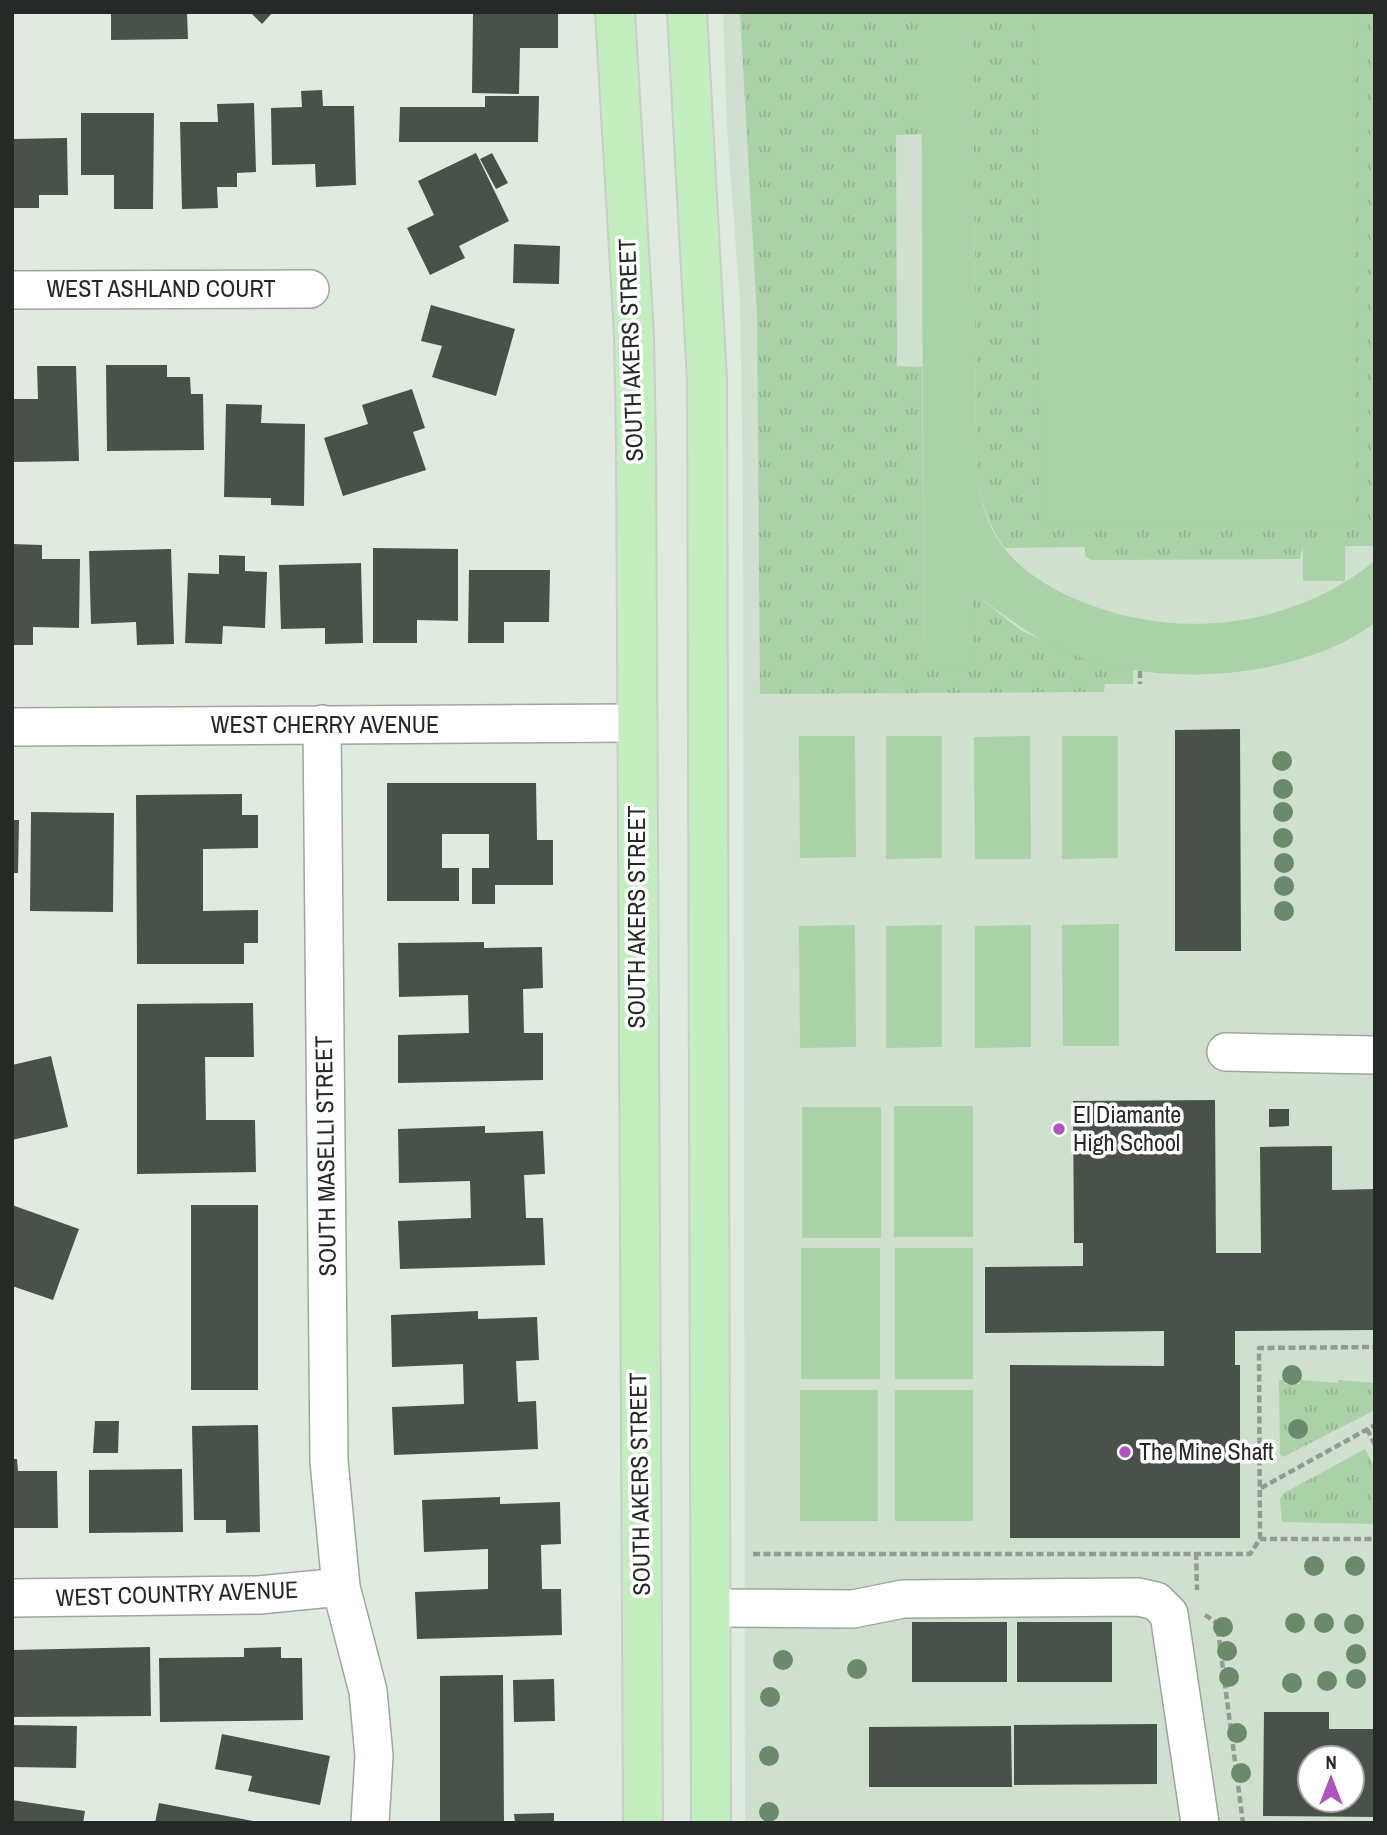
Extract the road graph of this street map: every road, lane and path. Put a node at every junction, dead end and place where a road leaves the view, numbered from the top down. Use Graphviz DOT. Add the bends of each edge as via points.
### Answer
graph roads {
  1 [pos="615,12"];
  2 [pos="687,12"];
  3 [pos="310,289"];
  4 [pos="12,290"];
  5 [pos="1140,671"];
  6 [pos="1140,684"];
  7 [pos="637,723"];
  8 [pos="322,724"];
  9 [pos="12,727"];
  10 [pos="1226,1052"];
  11 [pos="1375,1055"];
  12 [pos="1375,1347"];
  13 [pos="1375,1425"];
  14 [pos="1367,1429"];
  15 [pos="1375,1445"];
  16 [pos="1260,1489"];
  17 [pos="1260,1539"];
  18 [pos="1375,1539"];
  19 [pos="1196,1553"];
  20 [pos="753,1554"];
  21 [pos="341,1587"];
  22 [pos="12,1598"];
  23 [pos="1199,1598"];
  24 [pos="1202,1607"];
  25 [pos="711,1608"];
  26 [pos="370,1823"];
  27 [pos="643,1823"];
  28 [pos="711,1823"];
  29 [pos="1200,1823"];
  30 [pos="1243,1823"];
  1 -- 7 [label="main road, SOUTH AKERS STREET" via="634,335"];
  2 -- 25 [label="main road" via="707,380"];
  3 -- 4 [label="street, WEST ASHLAND COURT"];
  5 -- 6 [label="path"];
  7 -- 8 [label="street, WEST CHERRY AVENUE"];
  7 -- 27 [label="main road, SOUTH AKERS STREET"];
  8 -- 9 [label="street, WEST CHERRY AVENUE"];
  8 -- 21 [label="street, SOUTH MASELLI STREET" via="329,1461"];
  10 -- 11 [label="street"];
  12 -- 16 [label="path" via="1259,1348"];
  13 -- 14 [label="path"];
  14 -- 15 [label="path"];
  14 -- 16 [label="path"];
  16 -- 17 [label="path"];
  17 -- 18 [label="path"];
  17 -- 19 [label="path" via="1250,1554"];
  19 -- 20 [label="path"];
  19 -- 23 [label="path"];
  21 -- 22 [label="street, WEST COUNTRY AVENUE" via="259,1595"];
  21 -- 26 [label="street, SOUTH MASELLI STREET" via="368,1691 374,1756"];
  24 -- 30 [label="path" via="1205,1616 1217,1623"];
  25 -- 28 [label="main road"];
  25 -- 29 [label="street" via="853,1609 903,1599 1138,1597 1156,1601 1169,1614"];
}
